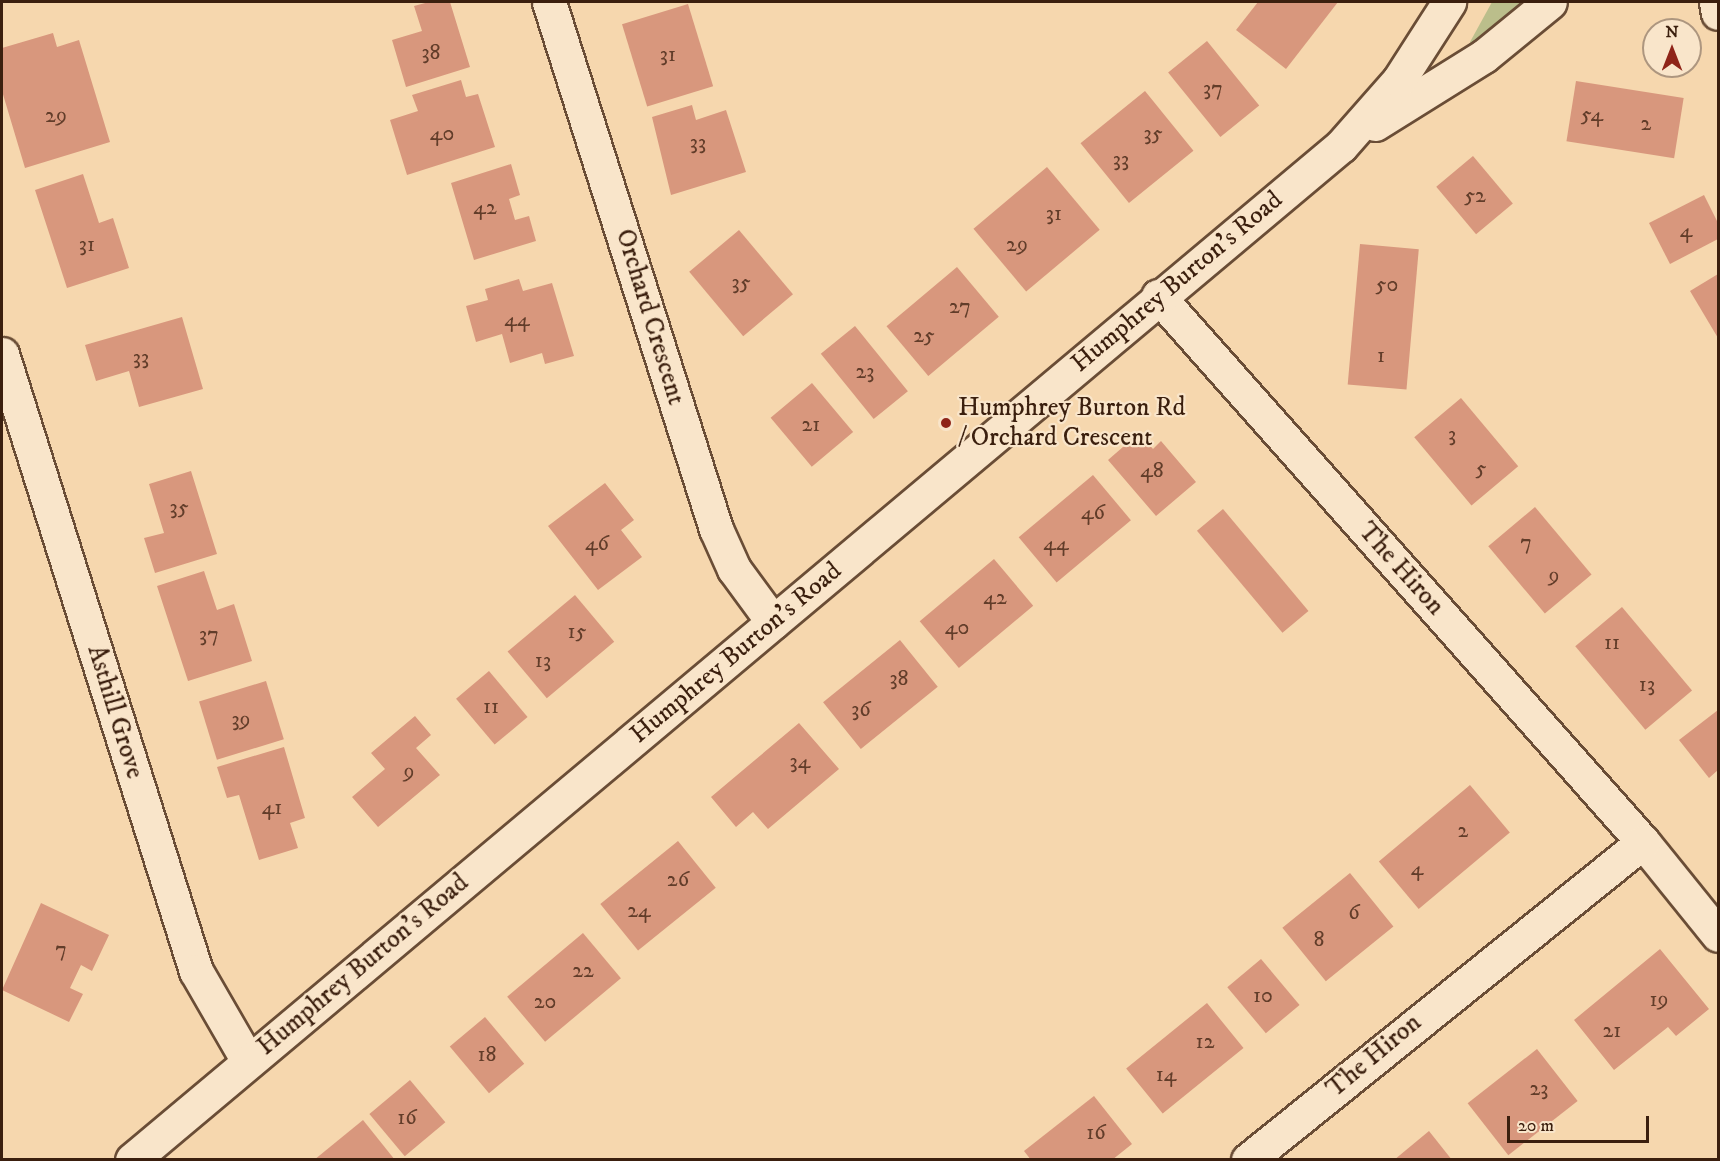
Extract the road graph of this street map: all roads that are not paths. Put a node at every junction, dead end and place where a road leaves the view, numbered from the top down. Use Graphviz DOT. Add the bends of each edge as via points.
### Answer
graph roads {
  1 [pos="549,2"];
  2 [pos="1449,2"];
  3 [pos="1550,2"];
  4 [pos="1716,2"];
  5 [pos="1719,13"];
  6 [pos="1341,146"];
  7 [pos="1158,296"];
  8 [pos="2,354"];
  9 [pos="773,622"];
  10 [pos="1644,843"];
  11 [pos="1719,935"];
  12 [pos="248,1061"];
  13 [pos="132,1160"];
  14 [pos="1248,1160"];
  1 -- 9 [label="street, Orchard Crescent" via="716,529 734,569"];
  2 -- 6 [label="street, Humphrey Burton's Road" via="1399,80"];
  3 -- 6 [label="street, Humphrey Burton's Road" via="1484,56"];
  4 -- 5 [label="street"];
  6 -- 7 [label="street, Humphrey Burton's Road"];
  7 -- 9 [label="street, Humphrey Burton's Road"];
  7 -- 10 [label="street, The Hiron"];
  8 -- 12 [label="street, Asthill Grove" via="196,971"];
  9 -- 12 [label="street, Humphrey Burton's Road"];
  10 -- 11 [label="street, The Hiron"];
  10 -- 14 [label="street, The Hiron"];
  12 -- 13 [label="street, Humphrey Burton's Road"];
}
